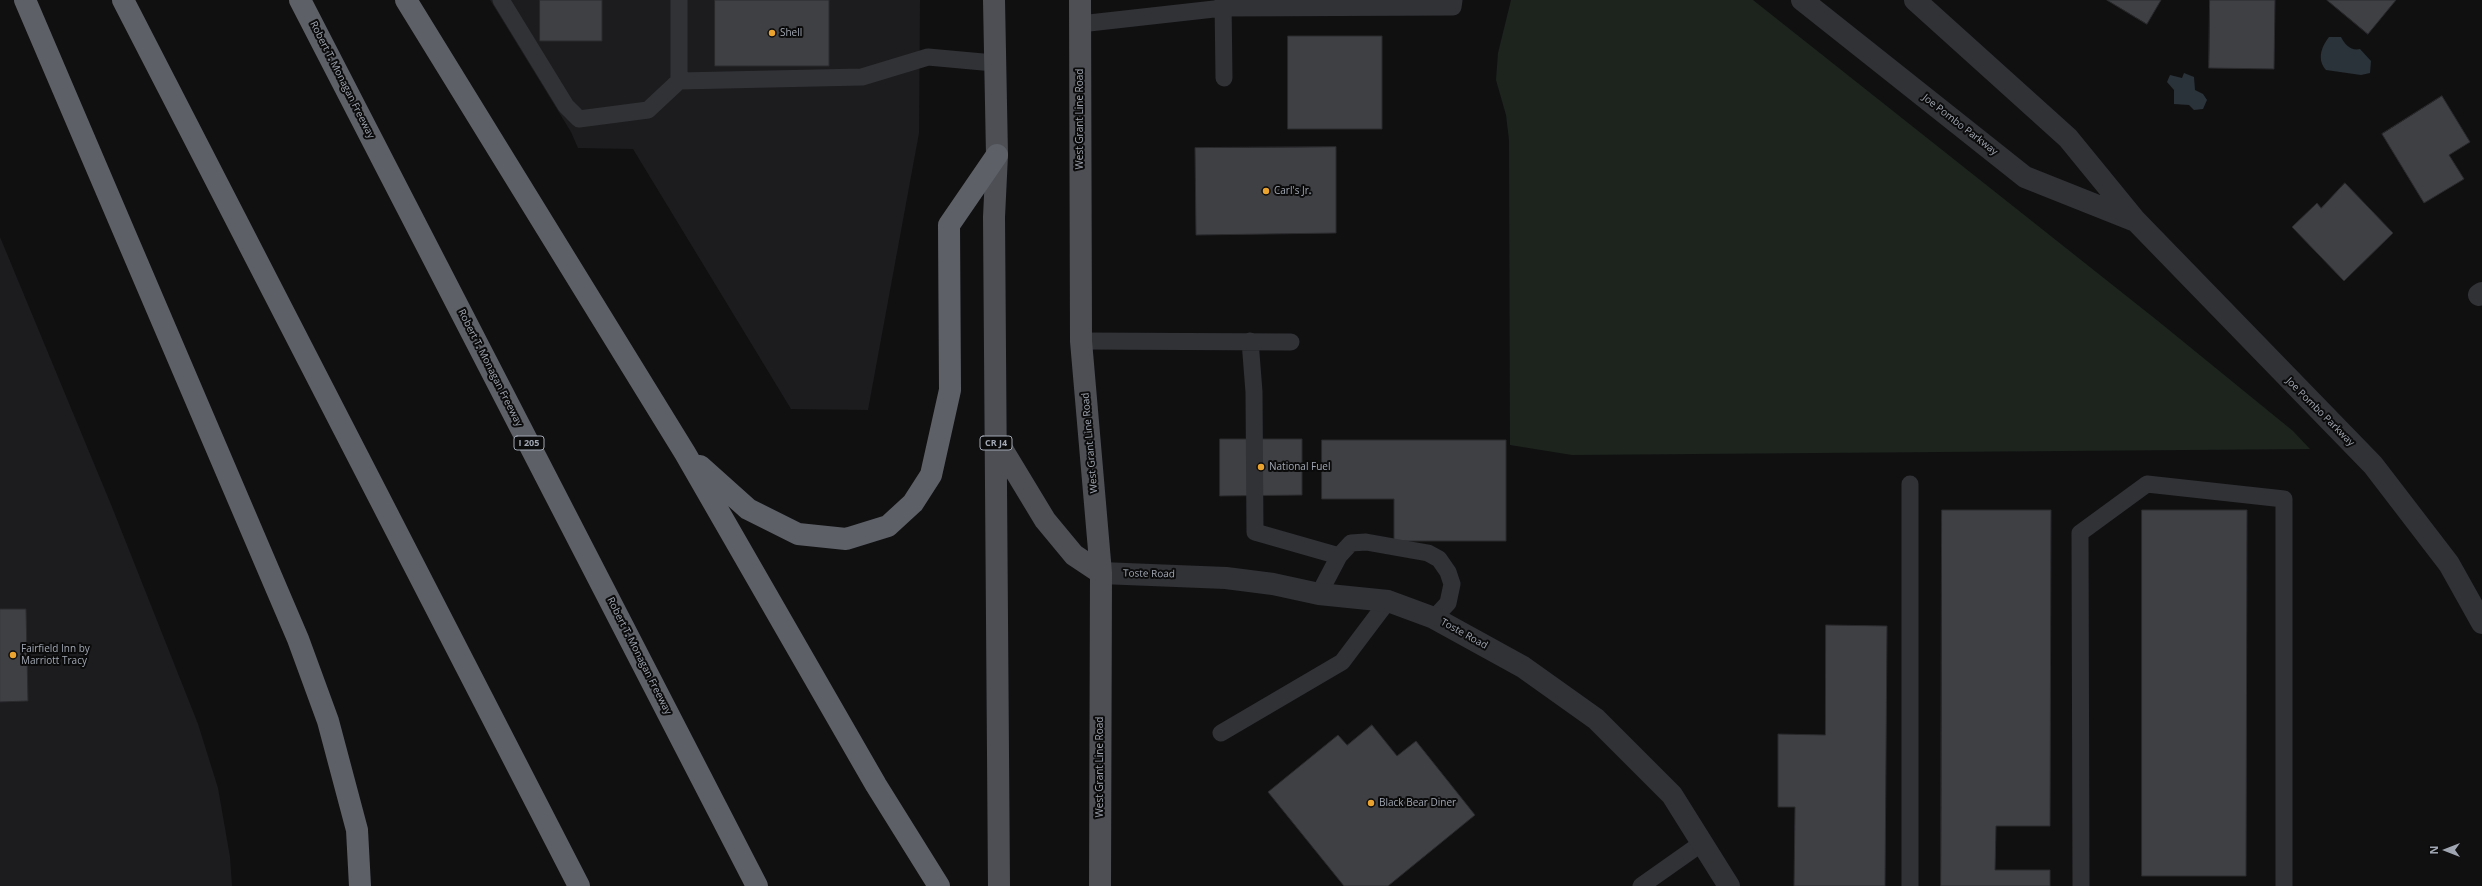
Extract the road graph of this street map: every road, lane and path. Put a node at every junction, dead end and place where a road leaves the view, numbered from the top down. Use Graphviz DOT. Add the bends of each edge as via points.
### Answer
graph roads {
  1 [pos="25,0"];
  2 [pos="123,0"];
  3 [pos="300,0"];
  4 [pos="406,0"];
  5 [pos="501,0"];
  6 [pos="679,0"];
  7 [pos="994,0"];
  8 [pos="1080,0"];
  9 [pos="1454,0"];
  10 [pos="1802,0"];
  11 [pos="1915,0"];
  12 [pos="1223,4"];
  13 [pos="1080,24"];
  14 [pos="994,63"];
  15 [pos="1224,78"];
  16 [pos="679,81"];
  17 [pos="997,155"];
  18 [pos="2135,220"];
  19 [pos="1081,341"];
  20 [pos="1250,341"];
  21 [pos="1291,342"];
  22 [pos="996,438"];
  23 [pos="685,453"];
  24 [pos="1910,484"];
  25 [pos="1339,556"];
  26 [pos="1101,573"];
  27 [pos="1319,594"];
  28 [pos="1388,600"];
  29 [pos="1434,618"];
  30 [pos="2482,623"];
  31 [pos="1221,733"];
  32 [pos="1702,843"];
  33 [pos="360,886"];
  34 [pos="579,886"];
  35 [pos="757,886"];
  36 [pos="939,886"];
  37 [pos="999,886"];
  38 [pos="1100,886"];
  39 [pos="1641,886"];
  40 [pos="1729,886"];
  41 [pos="1910,886"];
  42 [pos="2081,886"];
  43 [pos="2284,886"];
  1 -- 33 [label="highway" via="298,639 328,721 358,830"];
  2 -- 34 [label="highway"];
  3 -- 35 [label="highway, Robert T. Monagan Freeway / I 205"];
  4 -- 23 [label="highway"];
  5 -- 16 [label="lane" via="566,106 579,119 648,110"];
  6 -- 16 [label="lane"];
  7 -- 14 [label="main road, CR J4"];
  8 -- 13 [label="main road, West Grant Line Road"];
  9 -- 12 [label="lane" via="1453,7"];
  10 -- 18 [label="street, Joe Pombo Parkway" via="2025,177"];
  11 -- 18 [label="street, Joe Pombo Parkway" via="2068,138"];
  12 -- 13 [label="lane"];
  12 -- 15 [label="lane"];
  13 -- 19 [label="main road, West Grant Line Road"];
  14 -- 16 [label="lane" via="928,57 862,77"];
  14 -- 17 [label="main road, CR J4"];
  17 -- 22 [label="main road, CR J4" via="994,217"];
  17 -- 23 [label="highway" via="949,225 950,390 930,475 913,503 888,526 846,539 798,534 748,509"];
  18 -- 30 [label="street, Joe Pombo Parkway" via="2373,465 2449,564"];
  19 -- 20 [label="lane"];
  19 -- 26 [label="main road, West Grant Line Road"];
  20 -- 21 [label="lane"];
  20 -- 25 [label="lane" via="1254,392 1255,532"];
  22 -- 26 [label="main road" via="1044,520 1074,556"];
  22 -- 37 [label="main road, CR J4"];
  23 -- 36 [label="highway" via="876,785"];
  24 -- 41 [label="lane"];
  25 -- 27 [label="lane"];
  25 -- 29 [label="lane" via="1351,543 1366,542 1428,553 1439,559 1452,584 1448,603"];
  26 -- 27 [label="street, Toste Road" via="1226,578 1273,584"];
  26 -- 38 [label="main road, West Grant Line Road"];
  27 -- 28 [label="street, Toste Road"];
  28 -- 29 [label="street, Toste Road"];
  28 -- 31 [label="lane" via="1342,662"];
  29 -- 32 [label="street, Toste Road" via="1523,667 1596,718 1672,795"];
  32 -- 39 [label="lane"];
  32 -- 40 [label="street, Toste Road"];
  42 -- 43 [label="lane" via="2080,533 2146,484 2284,499"];
}
